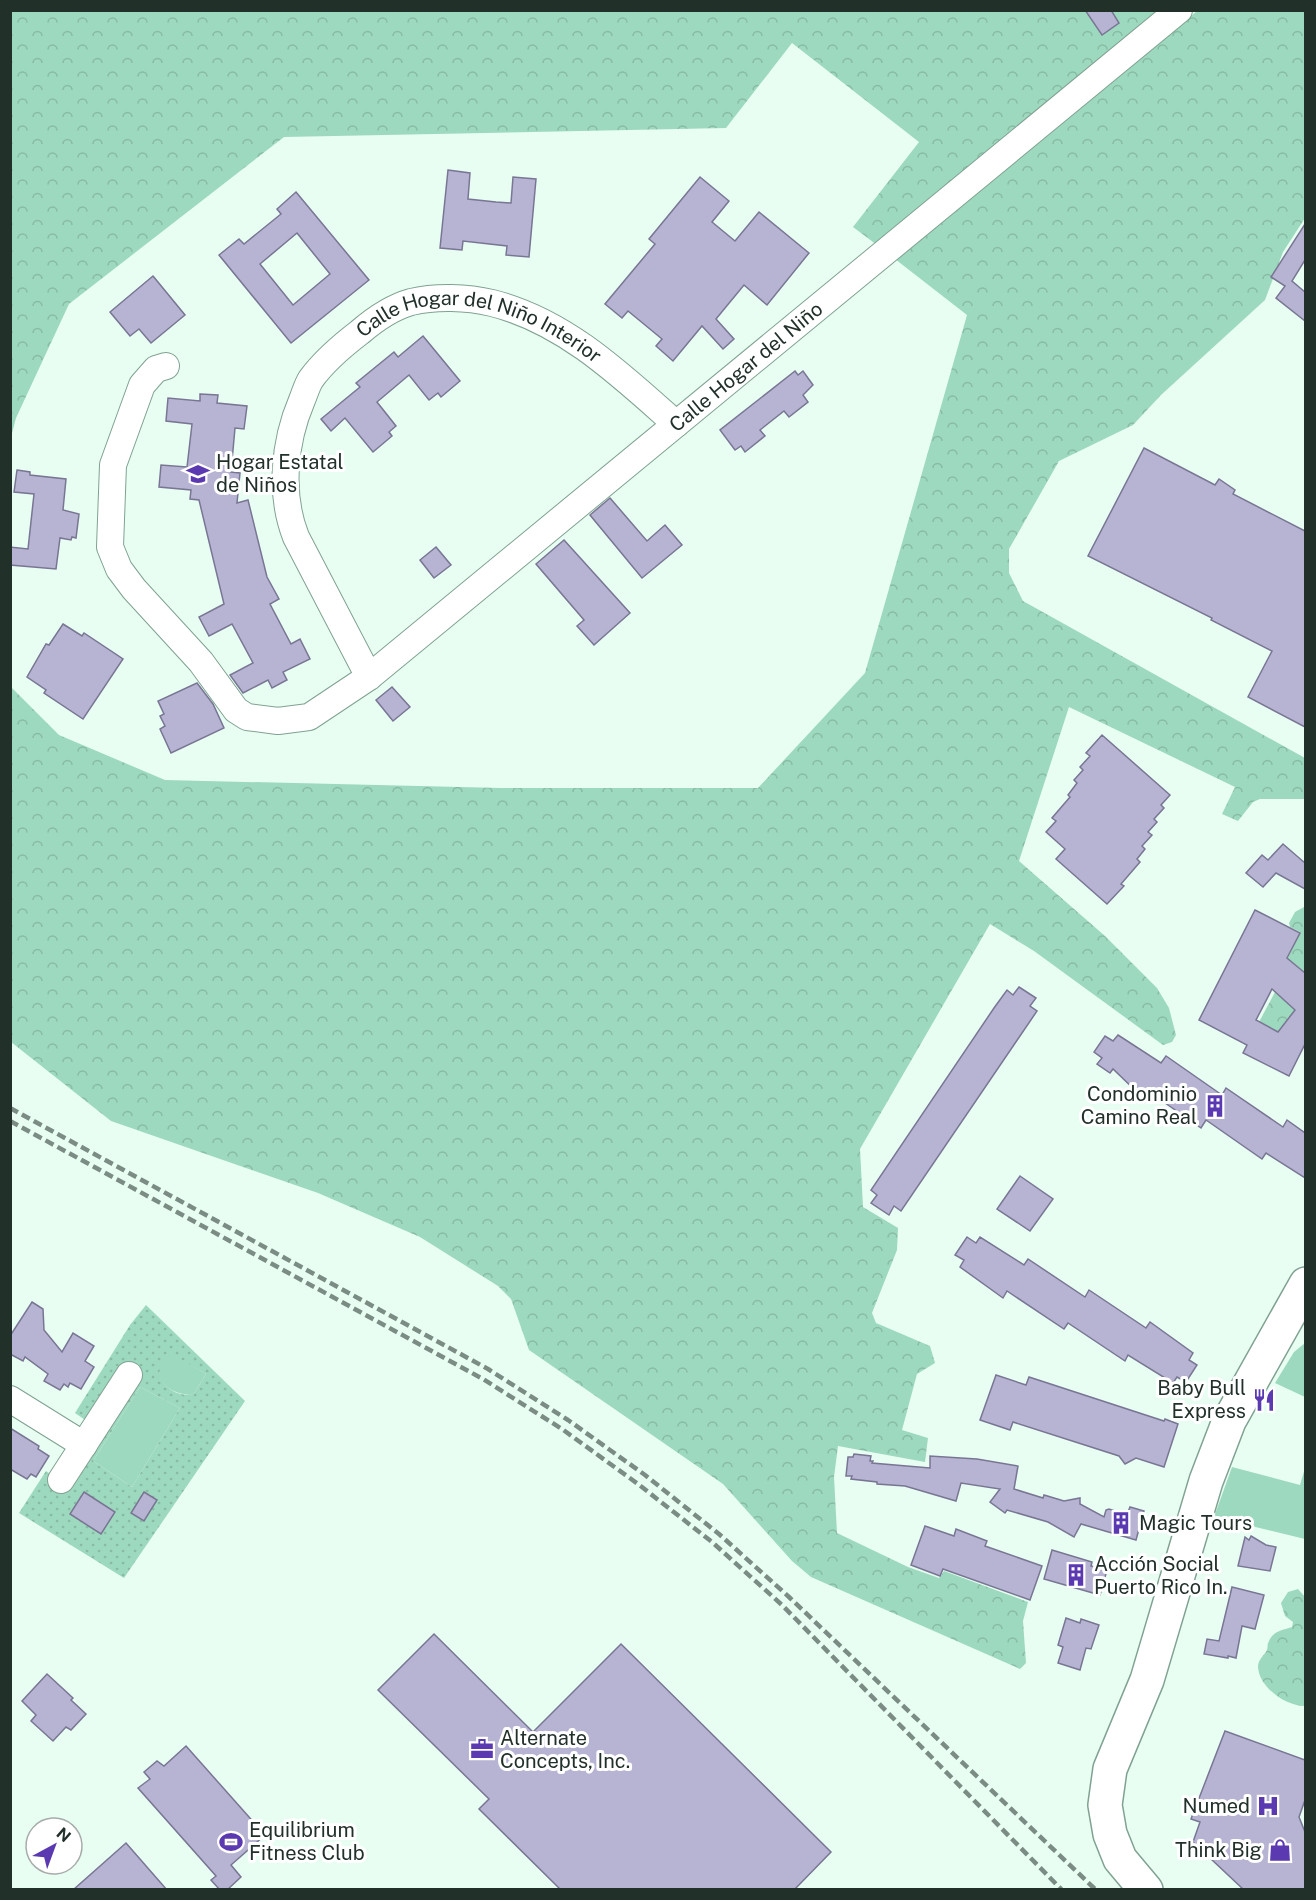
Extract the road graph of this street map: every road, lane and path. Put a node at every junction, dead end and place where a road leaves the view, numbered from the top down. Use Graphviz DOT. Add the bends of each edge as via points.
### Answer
graph roads {
  1 [pos="1179,10"];
  2 [pos="166,366"];
  3 [pos="676,424"];
  4 [pos="369,677"];
  5 [pos="1302,1295"];
  6 [pos="129,1375"];
  7 [pos="10,1399"];
  8 [pos="84,1445"];
  9 [pos="61,1480"];
  10 [pos="1146,1890"];
  1 -- 3 [label="street, Calle Hogar del Niño"];
  2 -- 4 [label="street, Calle Hogar del Niño" via="156,369 142,385 113,465 110,547 119,569 201,662 236,710 248,717 278,721 309,717"];
  3 -- 4 [label="street, Calle Hogar del Niño"];
  3 -- 4 [label="street, Calle Hogar del Niño Interior" via="592,352 557,330 492,303 450,298 410,302 373,321 311,380 296,413 286,459 289,519"];
  5 -- 10 [label="main road" via="1229,1421 1206,1481 1147,1680 1110,1769 1105,1805 1110,1834 1120,1859"];
  6 -- 8 [label="street"];
  7 -- 8 [label="street"];
  8 -- 9 [label="street"];
}
